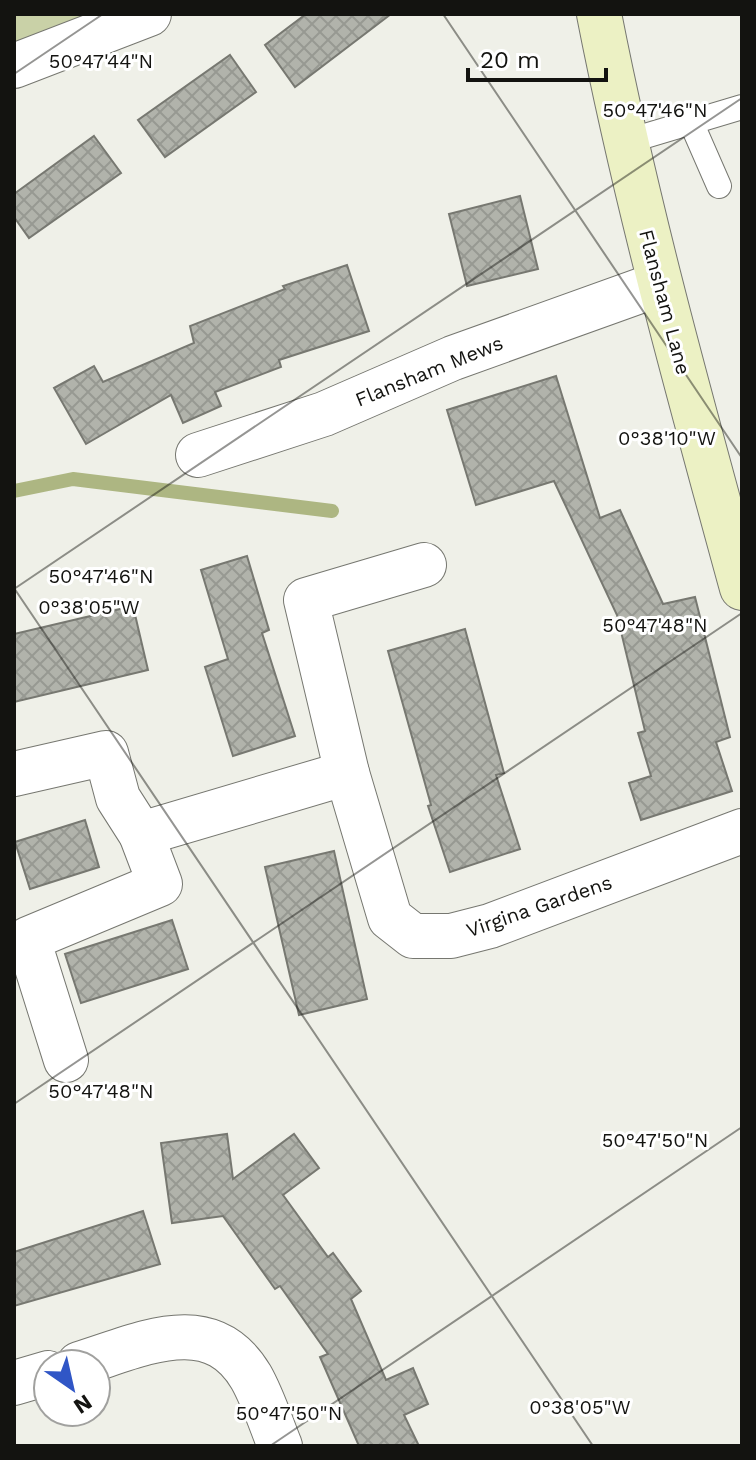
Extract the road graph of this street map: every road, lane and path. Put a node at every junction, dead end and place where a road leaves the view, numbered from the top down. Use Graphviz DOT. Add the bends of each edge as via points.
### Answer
graph roads {
  1 [pos="149,14"];
  2 [pos="599,14"];
  3 [pos="14,66"];
  4 [pos="742,107"];
  5 [pos="691,122"];
  6 [pos="625,142"];
  7 [pos="719,186"];
  8 [pos="659,284"];
  9 [pos="198,455"];
  10 [pos="424,565"];
  11 [pos="742,588"];
  12 [pos="347,773"];
  13 [pos="14,774"];
  14 [pos="742,831"];
  15 [pos="141,834"];
  16 [pos="66,1060"];
  17 [pos="112,1354"];
  18 [pos="280,1446"];
  1 -- 3 [label="street"];
  2 -- 6 [label="main road, Flansham Lane"];
  4 -- 5 [label="lane"];
  5 -- 6 [label="lane"];
  5 -- 7 [label="lane"];
  6 -- 8 [label="main road, Flansham Lane"];
  8 -- 9 [label="street, Flansham Mews" via="453,358 324,414"];
  8 -- 11 [label="main road, Flansham Lane"];
  10 -- 12 [label="street, Virgina Gardens" via="306,600"];
  12 -- 14 [label="street, Virgina Gardens" via="390,918 413,936 451,936 490,926"];
  12 -- 15 [label="street"];
  13 -- 15 [label="street" via="106,753 118,798"];
  15 -- 16 [label="street" via="160,884 28,939"];
  17 -- 18 [label="street" via="188,1336 218,1342 252,1379"];
}
